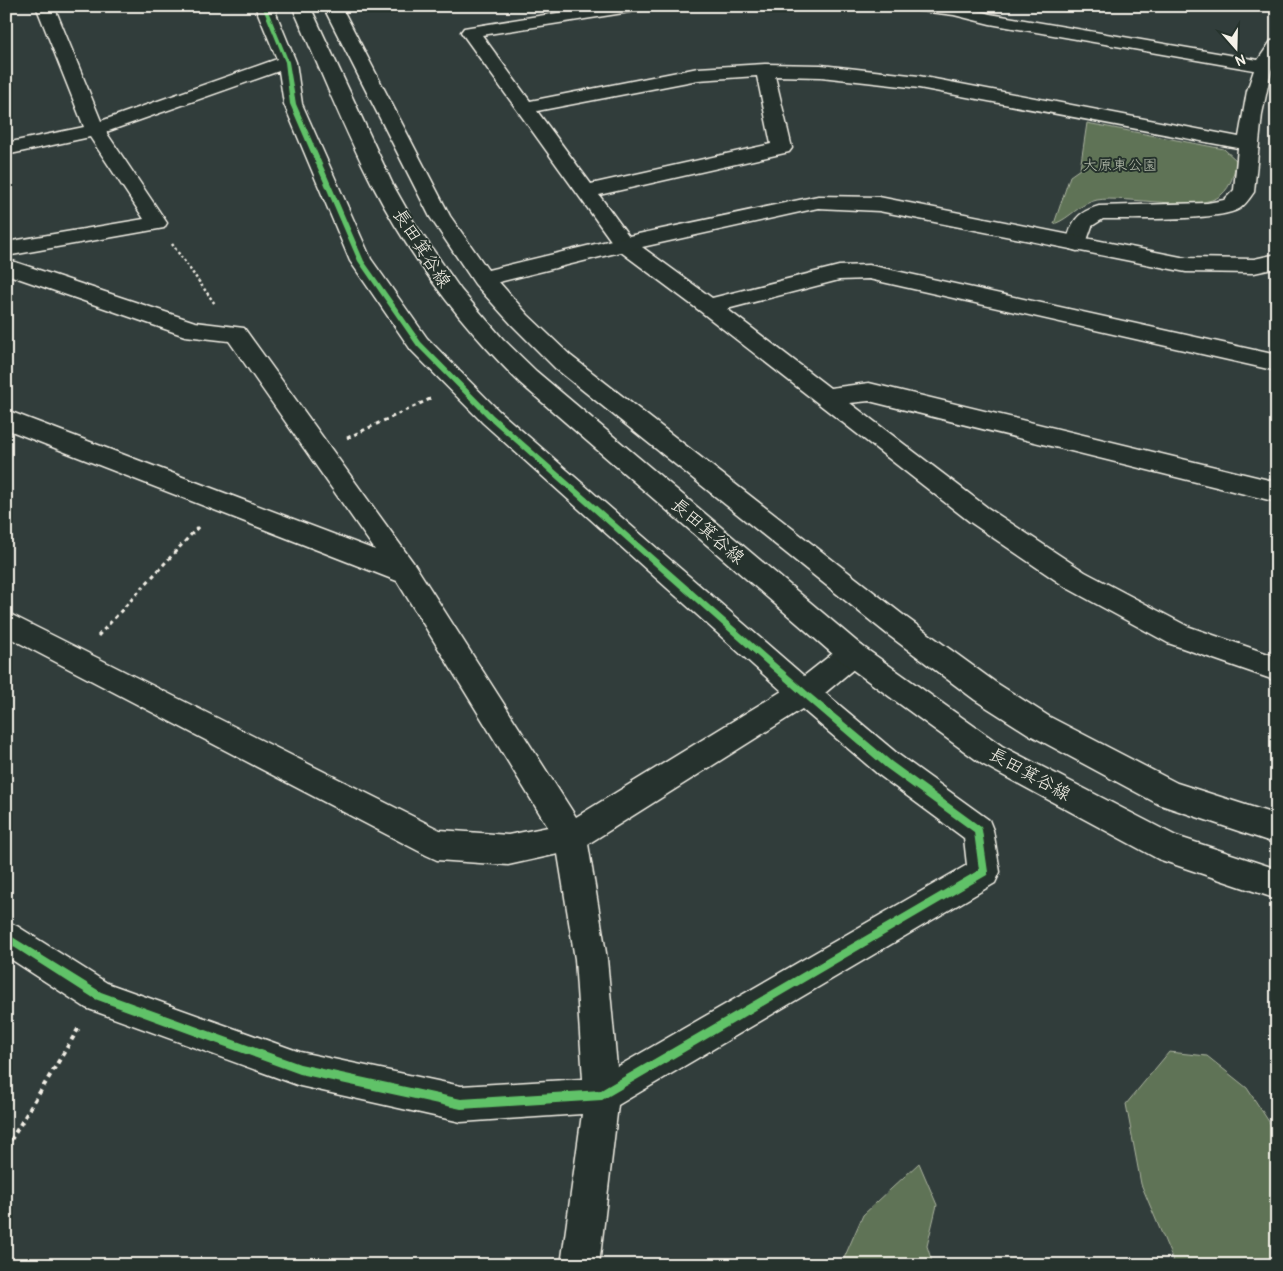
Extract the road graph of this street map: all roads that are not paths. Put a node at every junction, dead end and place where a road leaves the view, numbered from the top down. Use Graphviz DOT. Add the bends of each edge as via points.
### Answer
graph roads {
  1 [pos="45,6"];
  2 [pos="264,6"];
  3 [pos="300,6"];
  4 [pos="332,6"];
  5 [pos="636,6"];
  6 [pos="918,6"];
  7 [pos="959,8"];
  8 [pos="1277,45"];
  9 [pos="287,62"];
  10 [pos="1263,66"];
  11 [pos="765,70"];
  12 [pos="525,108"];
  13 [pos="95,130"];
  14 [pos="1248,144"];
  15 [pos="6,149"];
  16 [pos="586,191"];
  17 [pos="624,244"];
  18 [pos="1077,244"];
  19 [pos="6,249"];
  20 [pos="1277,261"];
  21 [pos="6,266"];
  22 [pos="483,279"];
  23 [pos="708,306"];
  24 [pos="1277,363"];
  25 [pos="826,397"];
  26 [pos="6,419"];
  27 [pos="1277,492"];
  28 [pos="406,573"];
  29 [pos="6,623"];
  30 [pos="852,654"];
  31 [pos="1277,669"];
  32 [pos="804,692"];
  33 [pos="1277,830"];
  34 [pos="571,837"];
  35 [pos="1277,884"];
  36 [pos="6,937"];
  37 [pos="602,1095"];
  38 [pos="580,1265"];
  1 -- 13 [label="street"];
  2 -- 9 [label="street"];
  3 -- 30 [label="street, 長田箕谷線" via="383,185 453,296 528,377"];
  4 -- 22 [label="street, 長田箕谷線" via="440,217"];
  5 -- 12 [label="street" via="470,32"];
  6 -- 7 [label="street"];
  7 -- 10 [label="street" via="990,19"];
  8 -- 10 [label="street" via="1271,49"];
  9 -- 13 [label="street"];
  9 -- 32 [label="street" via="293,104 361,261 419,344 491,417"];
  10 -- 14 [label="street"];
  11 -- 12 [label="street" via="698,74"];
  11 -- 14 [label="street" via="821,71 919,82"];
  11 -- 16 [label="street" via="782,148"];
  12 -- 16 [label="street"];
  13 -- 15 [label="street"];
  13 -- 19 [label="street" via="157,223"];
  14 -- 18 [label="street" via="1244,192 1231,205 1208,210 1099,213 1082,223"];
  16 -- 17 [label="street"];
  17 -- 18 [label="street" via="818,202 880,204"];
  17 -- 22 [label="street"];
  17 -- 23 [label="street"];
  18 -- 20 [label="street" via="1186,265 1254,266"];
  21 -- 28 [label="street" via="192,330 236,334"];
  22 -- 33 [label="street, 長田箕谷線" via="563,362 897,626 985,691 1040,726 1169,794"];
  23 -- 24 [label="street" via="839,273 869,272"];
  23 -- 25 [label="street"];
  25 -- 27 [label="street" via="869,392"];
  25 -- 31 [label="street" via="979,515 1076,580 1178,635"];
  26 -- 28 [label="street"];
  28 -- 34 [label="street"];
  29 -- 34 [label="street" via="437,845 508,850"];
  30 -- 32 [label="street"];
  30 -- 35 [label="street, 長田箕谷線" via="1001,760 1169,849"];
  32 -- 34 [label="street"];
  32 -- 37 [label="street" via="889,765 978,830 984,872"];
  34 -- 37 [label="street" via="590,959"];
  36 -- 37 [label="street" via="98,996 300,1069 461,1104"];
  37 -- 38 [label="street"];
}
